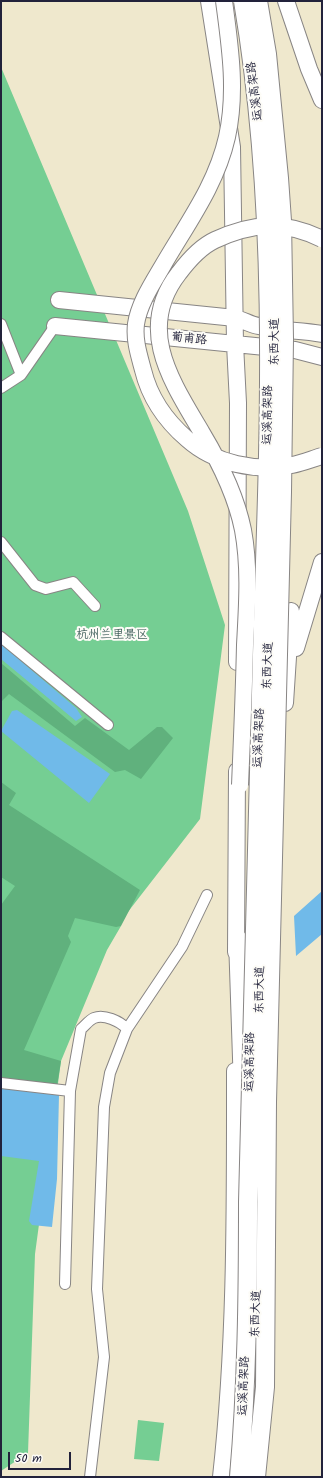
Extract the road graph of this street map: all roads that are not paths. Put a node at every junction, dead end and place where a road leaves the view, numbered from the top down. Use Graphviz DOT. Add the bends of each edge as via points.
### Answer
graph roads {
  1 [pos="210,1"];
  2 [pos="224,1"];
  3 [pos="243,1"];
  4 [pos="250,1"];
  5 [pos="258,1"];
  6 [pos="286,1"];
  7 [pos="322,100"];
  8 [pos="322,239"];
  9 [pos="59,300"];
  10 [pos="235,318"];
  11 [pos="1,324"];
  12 [pos="55,326"];
  13 [pos="276,328"];
  14 [pos="322,334"];
  15 [pos="235,344"];
  16 [pos="276,348"];
  17 [pos="322,357"];
  18 [pos="21,374"];
  19 [pos="1,388"];
  20 [pos="322,456"];
  21 [pos="1,542"];
  22 [pos="322,562"];
  23 [pos="95,606"];
  24 [pos="291,611"];
  25 [pos="1,637"];
  26 [pos="108,725"];
  27 [pos="282,751"];
  28 [pos="208,895"];
  29 [pos="275,936"];
  30 [pos="238,939"];
  31 [pos="127,1029"];
  32 [pos="1,1083"];
  33 [pos="70,1091"];
  34 [pos="266,1201"];
  35 [pos="248,1202"];
  36 [pos="65,1284"];
  37 [pos="90,1477"];
  38 [pos="221,1477"];
  39 [pos="239,1477"];
  40 [pos="248,1477"];
  41 [pos="256,1477"];
  1 -- 10 [label="main road" via="232,147"];
  2 -- 20 [label="main road, bridge" via="232,68 227,137 211,183 151,285 136,323 138,349 150,393 159,409 195,447 209,456 244,466 277,467"];
  3 -- 35 [label="highway, 运溪高架路, bridge" via="259,111 266,190 269,369"];
  4 -- 13 [label="main road, 东西大道" via="261,68 273,195"];
  5 -- 34 [label="highway, 运溪高架路, bridge" via="267,54 279,178 284,279 282,492"];
  6 -- 7 [label="main road"];
  8 -- 30 [label="main road, bridge" via="298,229 274,226 249,228 223,236 210,242 184,266 165,295 160,311 160,346 172,381 229,485 240,517 245,546 247,603 237,873"];
  9 -- 10 [label="main road"];
  10 -- 13 [label="main road" via="258,326"];
  10 -- 15 [label="main road"];
  11 -- 18 [label="street"];
  12 -- 15 [label="main road, 葡甫路"];
  12 -- 18 [label="street"];
  13 -- 14 [label="main road"];
  13 -- 16 [label="main road, 东西大道"];
  15 -- 16 [label="main road, 葡甫路"];
  15 -- 38 [label="main road" via="238,419 234,1276 226,1434"];
  16 -- 17 [label="main road, 葡甫路"];
  16 -- 40 [label="main road, 东西大道" via="275,472 261,937 258,1279 254,1412"];
  18 -- 19 [label="street"];
  21 -- 23 [label="street" via="35,585 46,589 73,582"];
  22 -- 27 [label="main road" via="297,642"];
  24 -- 27 [label="main road"];
  25 -- 26 [label="street"];
  27 -- 29 [label="main road"];
  28 -- 31 [label="street" via="182,947"];
  29 -- 34 [label="highway, bridge"];
  30 -- 35 [label="highway, bridge"];
  31 -- 33 [label="street" via="122,1023 107,1018 94,1018 81,1029"];
  31 -- 37 [label="street" via="110,1073 104,1107 97,1289 104,1356"];
  32 -- 33 [label="street"];
  33 -- 36 [label="street"];
  34 -- 41 [label="highway, 运溪高架路, bridge" via="265,1387"];
  35 -- 39 [label="highway, 运溪高架路, bridge" via="244,1418"];
}
